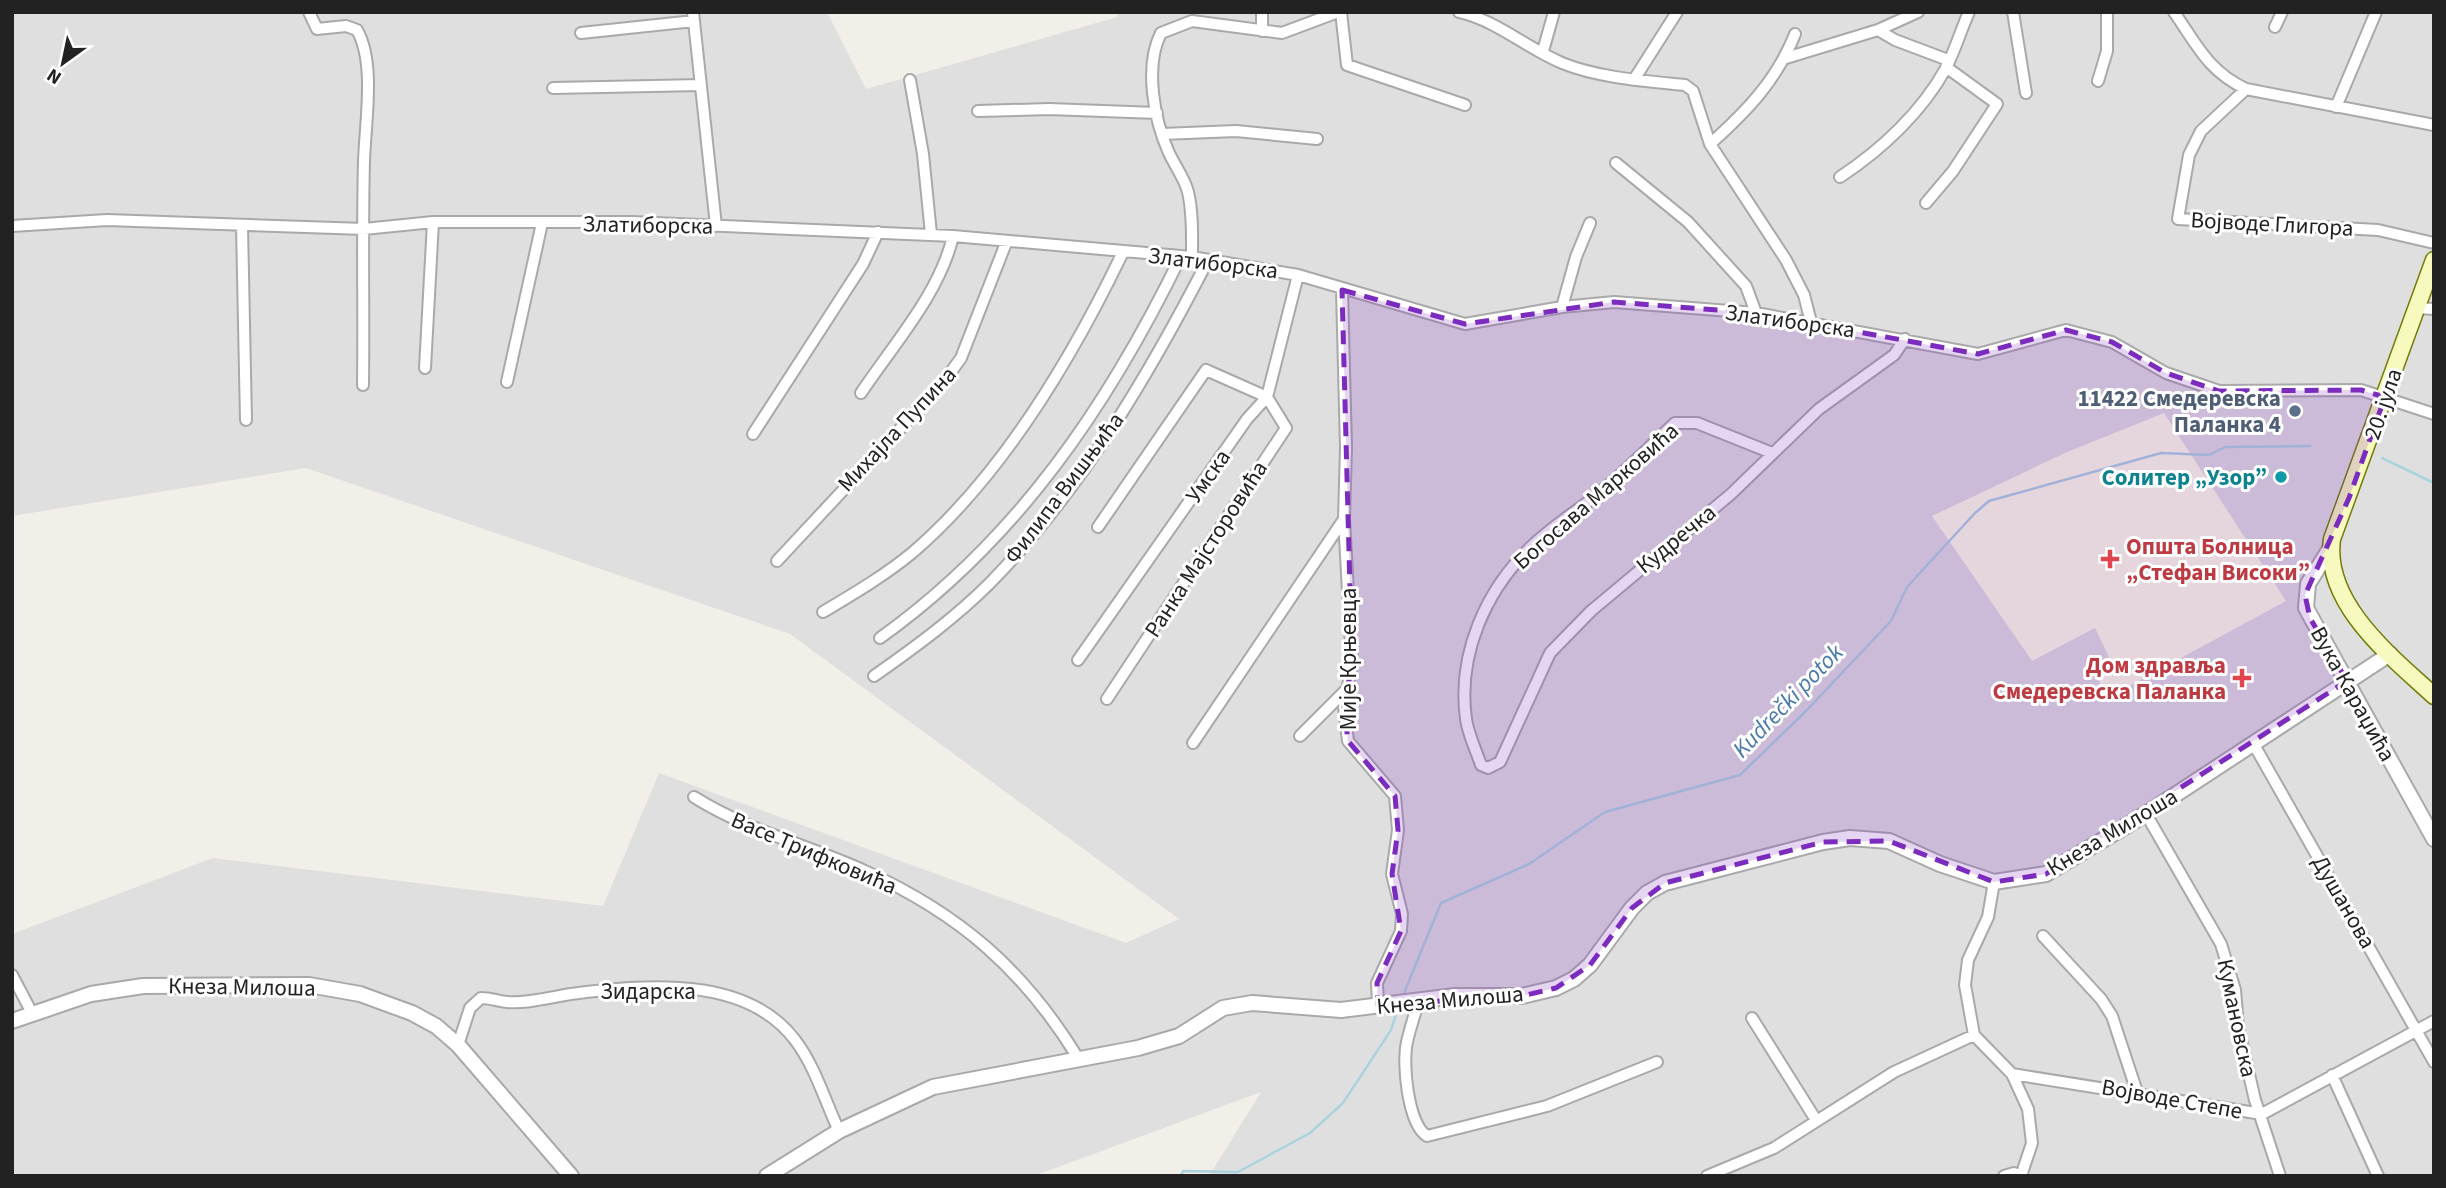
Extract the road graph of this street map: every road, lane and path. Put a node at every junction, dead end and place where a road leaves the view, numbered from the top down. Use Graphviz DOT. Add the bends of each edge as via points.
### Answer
graph roads {
  1 [pos="309,12"];
  2 [pos="1262,12"];
  3 [pos="1339,12"];
  4 [pos="1459,12"];
  5 [pos="1555,12"];
  6 [pos="1677,12"];
  7 [pos="1917,12"];
  8 [pos="1969,12"];
  9 [pos="2013,12"];
  10 [pos="2106,12"];
  11 [pos="2174,12"];
  12 [pos="2282,12"];
  13 [pos="2376,12"];
  14 [pos="694,16"];
  15 [pos="2275,27"];
  16 [pos="1878,30"];
  17 [pos="1262,31"];
  18 [pos="581,33"];
  19 [pos="1795,34"];
  20 [pos="1543,51"];
  21 [pos="1786,58"];
  22 [pos="1947,63"];
  23 [pos="1635,78"];
  24 [pos="910,80"];
  25 [pos="2098,81"];
  26 [pos="701,85"];
  27 [pos="553,88"];
  28 [pos="2246,89"];
  29 [pos="2026,93"];
  30 [pos="1465,106"];
  31 [pos="2336,107"];
  32 [pos="978,110"];
  33 [pos="1157,113"];
  34 [pos="2434,125"];
  35 [pos="1162,134"];
  36 [pos="1317,139"];
  37 [pos="1710,144"];
  38 [pos="1616,163"];
  39 [pos="1840,177"];
  40 [pos="1926,203"];
  41 [pos="433,222"];
  42 [pos="542,223"];
  43 [pos="1590,223"];
  44 [pos="12,226"];
  45 [pos="243,226"];
  46 [pos="716,226"];
  47 [pos="364,229"];
  48 [pos="878,232"];
  49 [pos="931,234"];
  50 [pos="953,236"];
  51 [pos="1006,243"];
  52 [pos="2434,243"];
  53 [pos="1123,252"];
  54 [pos="1186,256"];
  55 [pos="1208,260"];
  56 [pos="2434,260"];
  57 [pos="1298,275"];
  58 [pos="1342,290"];
  59 [pos="1562,307"];
  60 [pos="2417,308"];
  61 [pos="2434,309"];
  62 [pos="1756,313"];
  63 [pos="1811,322"];
  64 [pos="1905,339"];
  65 [pos="425,368"];
  66 [pos="507,382"];
  67 [pos="363,385"];
  68 [pos="861,393"];
  69 [pos="1268,397"];
  70 [pos="2385,397"];
  71 [pos="2434,414"];
  72 [pos="246,420"];
  73 [pos="753,434"];
  74 [pos="1772,453"];
  75 [pos="1344,519"];
  76 [pos="1098,527"];
  77 [pos="2331,547"];
  78 [pos="777,561"];
  79 [pos="823,612"];
  80 [pos="880,638"];
  81 [pos="2390,654"];
  82 [pos="1078,660"];
  83 [pos="874,677"];
  84 [pos="2347,681"];
  85 [pos="1346,690"];
  86 [pos="2434,696"];
  87 [pos="1107,699"];
  88 [pos="1300,736"];
  89 [pos="1193,743"];
  90 [pos="2253,743"];
  91 [pos="1488,768"];
  92 [pos="694,797"];
  93 [pos="2146,814"];
  94 [pos="2434,839"];
  95 [pos="1994,882"];
  96 [pos="2043,936"];
  97 [pos="12,975"];
  98 [pos="1407,1001"];
  99 [pos="1378,1005"];
  100 [pos="32,1013"];
  101 [pos="1752,1018"];
  102 [pos="12,1021"];
  103 [pos="2434,1021"];
  104 [pos="2417,1030"];
  105 [pos="1974,1035"];
  106 [pos="458,1045"];
  107 [pos="1078,1058"];
  108 [pos="1657,1062"];
  109 [pos="2434,1062"];
  110 [pos="2012,1074"];
  111 [pos="2332,1075"];
  112 [pos="2137,1092"];
  113 [pos="2262,1114"];
  114 [pos="1816,1120"];
  115 [pos="839,1131"];
  116 [pos="571,1176"];
  117 [pos="767,1176"];
  118 [pos="1707,1176"];
  119 [pos="2004,1176"];
  120 [pos="2021,1176"];
  121 [pos="2280,1176"];
  122 [pos="2378,1176"];
  1 -- 47 [label="street" via="317,29 346,26 357,30 363,41 368,118"];
  2 -- 17 [label="street"];
  3 -- 17 [label="street" via="1282,33"];
  3 -- 30 [label="street" via="1348,65"];
  4 -- 20 [label="street"];
  5 -- 20 [label="street"];
  6 -- 23 [label="street"];
  7 -- 16 [label="street"];
  8 -- 22 [label="street"];
  9 -- 29 [label="street"];
  10 -- 25 [label="street" via="2107,51"];
  11 -- 28 [label="street" via="2207,63"];
  12 -- 15 [label="street"];
  13 -- 31 [label="street"];
  14 -- 18 [label="street"];
  14 -- 26 [label="street"];
  16 -- 21 [label="street"];
  16 -- 22 [label="street"];
  17 -- 33 [label="street" via="1192,21 1161,33 1152,59"];
  19 -- 21 [label="street"];
  20 -- 23 [label="street" via="1582,69"];
  21 -- 37 [label="street" via="1749,110"];
  22 -- 39 [label="street" via="1900,128 1875,153"];
  22 -- 40 [label="street" via="1997,103"];
  23 -- 37 [label="street" via="1685,85 1693,91"];
  24 -- 49 [label="street"];
  26 -- 27 [label="street"];
  26 -- 46 [label="street"];
  28 -- 31 [label="street"];
  28 -- 52 [label="street, Војводе Глигора" via="2201,131 2189,155 2178,219 2369,230"];
  31 -- 34 [label="street"];
  32 -- 33 [label="street"];
  33 -- 35 [label="street"];
  35 -- 36 [label="street" via="1236,131"];
  35 -- 54 [label="street" via="1188,191"];
  37 -- 63 [label="street" via="1786,260 1804,295"];
  38 -- 62 [label="street" via="1688,222 1746,286"];
  41 -- 42 [label="street, Златиборска"];
  41 -- 47 [label="street, Златиборска"];
  41 -- 65 [label="street"];
  42 -- 46 [label="street, Златиборска"];
  42 -- 66 [label="street"];
  43 -- 59 [label="street"];
  44 -- 45 [label="street, Златиборска" via="107,220"];
  45 -- 47 [label="street, Златиборска"];
  45 -- 72 [label="street"];
  46 -- 48 [label="street, Златиборска"];
  47 -- 67 [label="street"];
  48 -- 49 [label="street, Златиборска"];
  48 -- 73 [label="street" via="863,264"];
  49 -- 50 [label="street, Златиборска"];
  50 -- 51 [label="street, Златиборска"];
  50 -- 68 [label="street" via="937,276"];
  51 -- 53 [label="street, Златиборска"];
  51 -- 78 [label="street, Михајла Пупина" via="961,358 943,383"];
  53 -- 54 [label="street, Златиборска"];
  53 -- 79 [label="street" via="1089,323 1045,392 959,506 887,572"];
  54 -- 55 [label="street, Златиборска"];
  54 -- 80 [label="street" via="1110,388 1035,492 983,553"];
  55 -- 57 [label="street, Златиборска"];
  55 -- 83 [label="street, Филипа Вишњића" via="1139,386 1035,535 964,606"];
  56 -- 60 [label="main road, 20. јула"];
  57 -- 58 [label="street, Златиборска"];
  57 -- 69 [label="street, Умска"];
  58 -- 59 [label="street, Златиборска" via="1465,324"];
  58 -- 75 [label="street, Мије Крњевца"];
  59 -- 62 [label="street, Златиборска" via="1614,302"];
  60 -- 61 [label="street"];
  60 -- 70 [label="main road, 20. јула"];
  62 -- 63 [label="street, Златиборска"];
  63 -- 64 [label="street, Златиборска"];
  64 -- 70 [label="street, Златиборска" via="1978,354 2066,330 2112,342 2166,373 2219,391 2361,390"];
  64 -- 74 [label="street, Кудречка" via="1894,355 1819,408"];
  69 -- 76 [label="street" via="1206,370"];
  69 -- 82 [label="street, Умска" via="1247,419"];
  69 -- 87 [label="street, Ранка Мајсторовића" via="1286,428"];
  70 -- 71 [label="street, Златиборска"];
  70 -- 77 [label="main road, 20. јула"];
  74 -- 91 [label="street, Кудречка" via="1731,494 1591,611 1550,653 1500,762"];
  74 -- 91 [label="street, Богосава Марковића" via="1686,420 1675,423 1598,494 1533,545 1500,580 1483,611 1464,682 1466,720 1481,765"];
  75 -- 85 [label="street, Мије Крњевца" via="1352,664"];
  75 -- 89 [label="street"];
  77 -- 81 [label="main road" via="2333,570 2345,598"];
  77 -- 84 [label="street, Вука Караџића" via="2314,571 2305,602"];
  81 -- 84 [label="street, Кнеза Милоша"];
  81 -- 86 [label="main road"];
  84 -- 90 [label="street, Кнеза Милоша"];
  84 -- 94 [label="street, Вука Караџића"];
  85 -- 88 [label="street"];
  85 -- 99 [label="street, Мије Крњевца" via="1348,741 1395,796 1392,874 1402,914 1401,931 1377,983"];
  90 -- 93 [label="street, Кнеза Милоша"];
  90 -- 104 [label="street, Душанова"];
  92 -- 107 [label="street, Васе Трифковића" via="753,830 865,871 930,905 990,948 1049,1011"];
  93 -- 95 [label="street, Кнеза Милоша" via="2046,874"];
  93 -- 113 [label="street, Кумановска" via="2221,944 2235,990 2238,1027 2255,1100"];
  95 -- 98 [label="street, Кнеза Милоша" via="1889,841 1850,838 1823,842 1665,883 1632,908 1590,965 1556,988 1522,996"];
  95 -- 105 [label="street" via="1988,917 1968,960 1965,985"];
  96 -- 112 [label="street" via="2112,1016"];
  97 -- 100 [label="street"];
  98 -- 99 [label="street, Кнеза Милоша"];
  98 -- 108 [label="street" via="1407,1084 1414,1122 1427,1136 1547,1105"];
  99 -- 107 [label="street, Кнеза Милоша" via="1341,1010 1241,1003 1223,1008 1179,1037"];
  100 -- 102 [label="street, Кнеза Милоша"];
  100 -- 106 [label="street, Кнеза Милоша" via="90,994 144,986 309,985 360,994 412,1013"];
  101 -- 114 [label="street"];
  103 -- 104 [label="street, Војводе Степе"];
  104 -- 109 [label="street, Душанова"];
  104 -- 111 [label="street, Војводе Степе"];
  105 -- 110 [label="street"];
  105 -- 114 [label="street" via="1894,1072"];
  106 -- 115 [label="street, Зидарска" via="470,1008 481,998 508,1002 604,990 678,988 721,994 765,1013 794,1038"];
  106 -- 116 [label="street, Кнеза Милоша"];
  107 -- 115 [label="street, Кнеза Милоша" via="933,1087"];
  110 -- 112 [label="street, Војводе Степе"];
  110 -- 120 [label="street" via="2028,1109 2032,1143"];
  111 -- 113 [label="street, Војводе Степе"];
  111 -- 122 [label="street"];
  112 -- 113 [label="street, Војводе Степе"];
  113 -- 121 [label="street, Кумановска"];
  114 -- 118 [label="street" via="1774,1148"];
  115 -- 117 [label="street, Кнеза Милоша"];
  119 -- 120 [label="street"];
}
